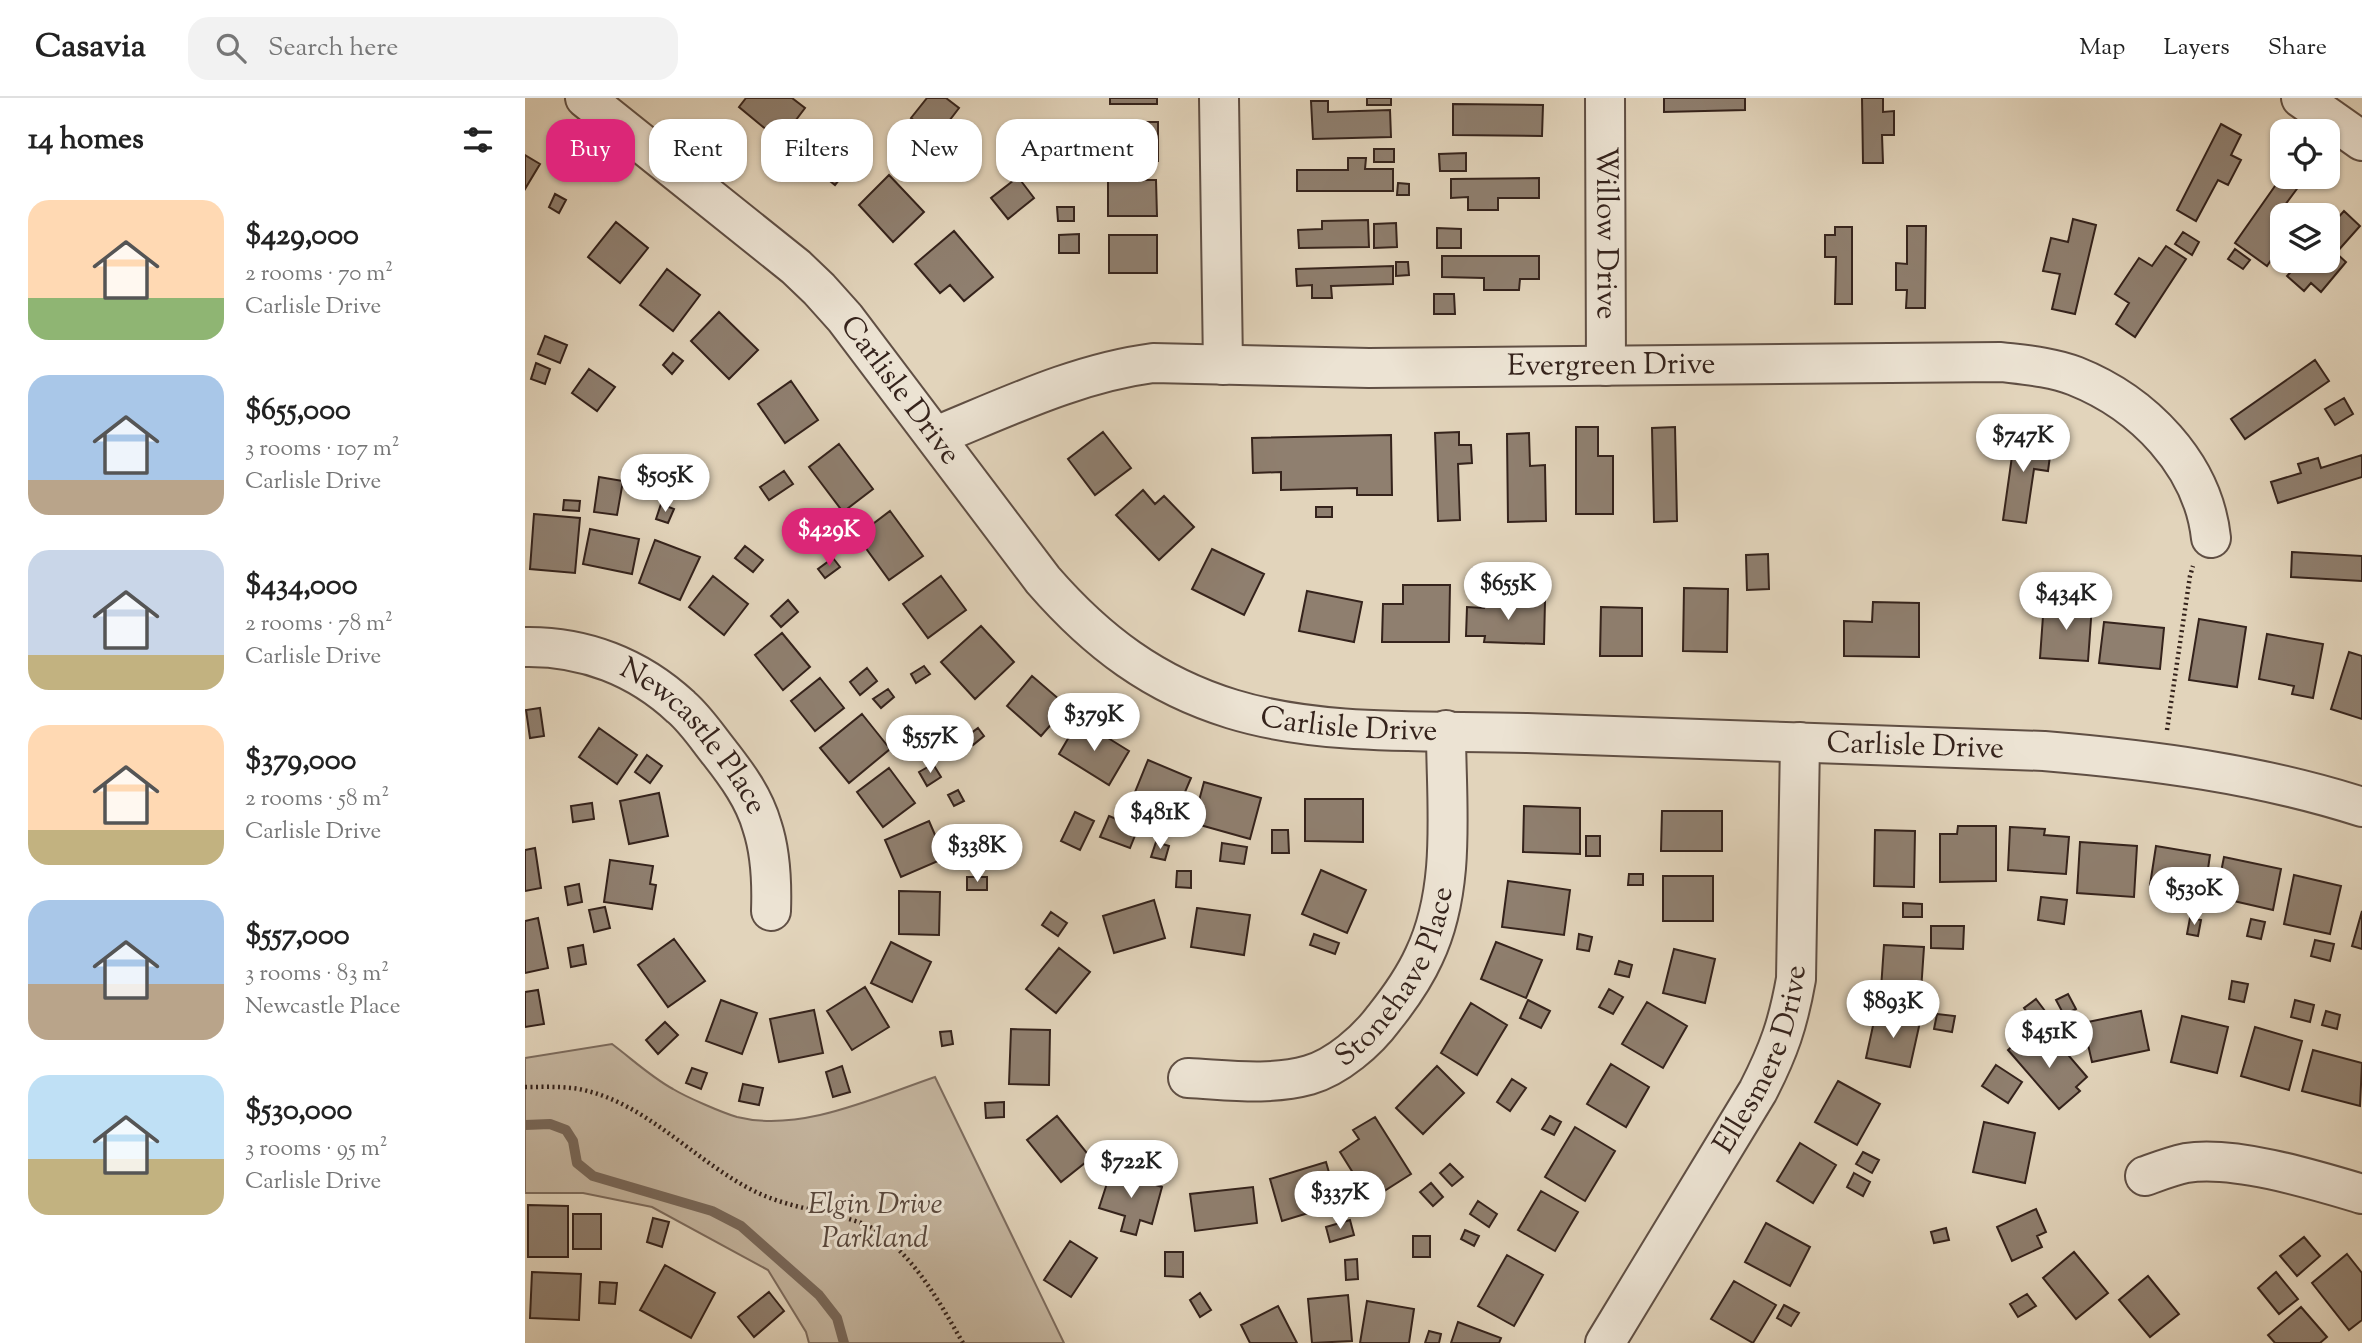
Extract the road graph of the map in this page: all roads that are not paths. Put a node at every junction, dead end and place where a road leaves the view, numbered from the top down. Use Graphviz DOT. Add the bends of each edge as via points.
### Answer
graph roads {
  1 [pos="585,98"];
  2 [pos="1219,98"];
  3 [pos="1605,98"];
  4 [pos="2301,98"];
  5 [pos="2362,141"];
  6 [pos="1223,365"];
  7 [pos="1607,366"];
  8 [pos="936,436"];
  9 [pos="2211,538"];
  10 [pos="525,647"];
  11 [pos="1446,730"];
  12 [pos="1800,742"];
  13 [pos="2362,807"];
  14 [pos="771,911"];
  15 [pos="1188,1078"];
  16 [pos="2145,1177"];
  17 [pos="2362,1194"];
  18 [pos="1605,1343"];
  1 -- 8 [label="street, Carlisle Drive" via="819,289"];
  2 -- 6 [label="street"];
  3 -- 7 [label="street, Willow Drive"];
  4 -- 5 [label="street"];
  6 -- 7 [label="street, Evergreen Drive"];
  6 -- 8 [label="street, Evergreen Drive" via="1153,363 1103,372"];
  7 -- 9 [label="street, Evergreen Drive" via="2001,362 2073,375 2106,390 2164,438 2204,501"];
  8 -- 11 [label="street, Carlisle Drive" via="1069,610 1139,668 1185,691 1280,721 1340,729"];
  10 -- 14 [label="street, Newcastle Place" via="586,653 626,668 663,692 697,723 757,811 768,852"];
  11 -- 12 [label="street, Carlisle Drive"];
  11 -- 15 [label="street, Stonehave Place" via="1445,874 1425,954 1403,993 1376,1029 1349,1054 1311,1074 1266,1082"];
  12 -- 13 [label="street, Carlisle Drive" via="2044,751 2162,762"];
  12 -- 18 [label="street, Ellesmere Drive" via="1796,979 1789,1017 1758,1091"];
  16 -- 17 [label="street" via="2187,1163 2226,1163"];
}
